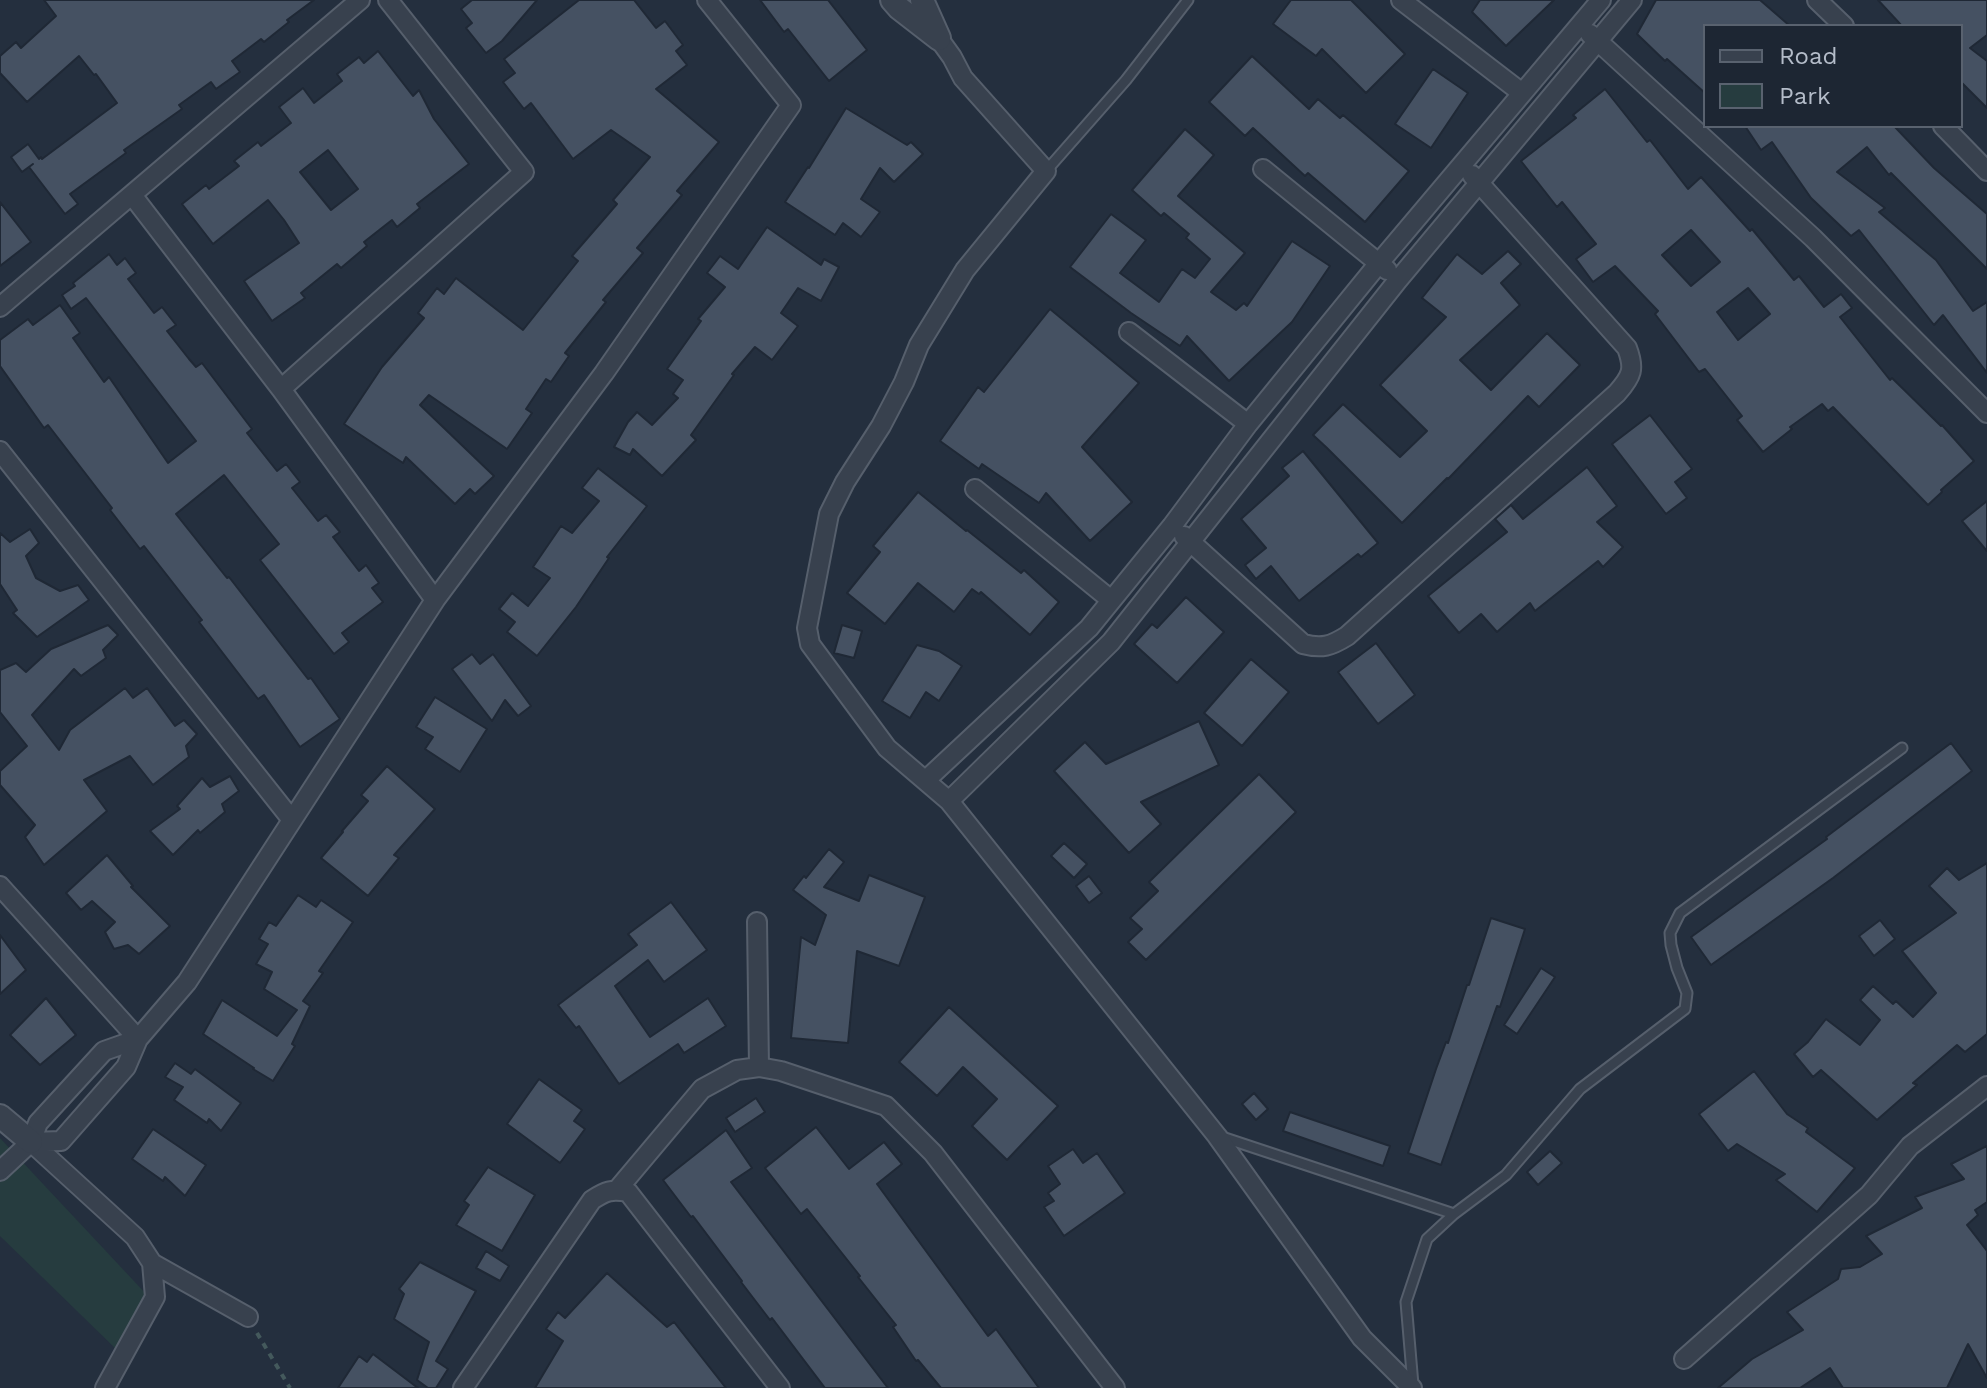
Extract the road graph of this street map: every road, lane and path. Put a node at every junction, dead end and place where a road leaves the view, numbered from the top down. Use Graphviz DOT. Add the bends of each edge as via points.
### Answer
graph roads {
  1 [pos="360,0"];
  2 [pos="388,0"];
  3 [pos="707,0"];
  4 [pos="892,0"];
  5 [pos="922,0"];
  6 [pos="1188,0"];
  7 [pos="1401,0"];
  8 [pos="1601,0"];
  9 [pos="1632,0"];
  10 [pos="1820,1"];
  11 [pos="1842,24"];
  12 [pos="1580,25"];
  13 [pos="939,39"];
  14 [pos="1597,40"];
  15 [pos="1522,93"];
  16 [pos="1945,128"];
  17 [pos="1462,164"];
  18 [pos="1263,169"];
  19 [pos="1046,171"];
  20 [pos="1987,171"];
  21 [pos="1478,182"];
  22 [pos="132,195"];
  23 [pos="1379,263"];
  24 [pos="1398,280"];
  25 [pos="0,307"];
  26 [pos="1129,332"];
  27 [pos="281,389"];
  28 [pos="1987,413"];
  29 [pos="1248,424"];
  30 [pos="0,451"];
  31 [pos="975,489"];
  32 [pos="1172,526"];
  33 [pos="1192,542"];
  34 [pos="435,600"];
  35 [pos="1111,600"];
  36 [pos="1902,748"];
  37 [pos="926,780"];
  38 [pos="949,801"];
  39 [pos="292,820"];
  40 [pos="0,886"];
  41 [pos="757,922"];
  42 [pos="138,1039"];
  43 [pos="759,1067"];
  44 [pos="1987,1086"];
  45 [pos="0,1116"];
  46 [pos="1217,1136"];
  47 [pos="31,1142"];
  48 [pos="0,1171"];
  49 [pos="617,1190"];
  50 [pos="1454,1214"];
  51 [pos="152,1263"];
  52 [pos="248,1317"];
  53 [pos="1684,1359"];
  54 [pos="105,1388"];
  55 [pos="290,1388"];
  56 [pos="463,1388"];
  57 [pos="780,1388"];
  58 [pos="1115,1388"];
  59 [pos="1413,1388"];
  1 -- 22 [label="street"];
  2 -- 27 [label="street" via="524,172"];
  3 -- 34 [label="street" via="791,105 604,373"];
  4 -- 13 [label="street"];
  5 -- 13 [label="street"];
  6 -- 19 [label="lane"];
  7 -- 15 [label="street"];
  8 -- 12 [label="street"];
  9 -- 14 [label="street"];
  10 -- 11 [label="street"];
  12 -- 14 [label="street"];
  12 -- 15 [label="street"];
  13 -- 19 [label="street" via="963,78"];
  14 -- 21 [label="street"];
  14 -- 28 [label="street" via="1813,238"];
  15 -- 17 [label="street"];
  16 -- 20 [label="street"];
  17 -- 21 [label="street"];
  17 -- 23 [label="street"];
  18 -- 23 [label="street"];
  19 -- 37 [label="street" via="965,270 829,514 807,628 810,644 887,748"];
  21 -- 24 [label="street"];
  21 -- 33 [label="street" via="1627,348 1633,364 1628,380 1334,644 1303,644"];
  22 -- 25 [label="street"];
  22 -- 27 [label="street"];
  23 -- 24 [label="street"];
  23 -- 29 [label="street"];
  24 -- 33 [label="street"];
  26 -- 29 [label="street"];
  27 -- 34 [label="street"];
  29 -- 32 [label="street"];
  30 -- 39 [label="street"];
  31 -- 35 [label="street"];
  32 -- 33 [label="street"];
  32 -- 35 [label="street"];
  33 -- 38 [label="street" via="1111,642"];
  34 -- 39 [label="street"];
  35 -- 37 [label="street" via="1089,628"];
  36 -- 50 [label="lane" via="1680,913 1670,933 1687,993 1685,1009 1580,1089 1506,1175"];
  37 -- 38 [label="street"];
  38 -- 46 [label="street"];
  39 -- 42 [label="street" via="187,982"];
  40 -- 42 [label="street"];
  41 -- 43 [label="street"];
  42 -- 47 [label="street" via="104,1051 38,1123"];
  42 -- 47 [label="street" via="126,1067 61,1141"];
  43 -- 49 [label="street" via="737,1070 702,1089"];
  43 -- 58 [label="street" via="886,1106 933,1153"];
  44 -- 53 [label="street" via="1910,1146 1869,1195"];
  45 -- 47 [label="street"];
  46 -- 50 [label="lane"];
  46 -- 59 [label="street" via="1362,1338"];
  47 -- 48 [label="street"];
  47 -- 51 [label="street" via="135,1237"];
  49 -- 56 [label="street" via="592,1200"];
  49 -- 57 [label="street" via="628,1192"];
  50 -- 59 [label="lane" via="1427,1239 1406,1302"];
  51 -- 52 [label="street"];
  51 -- 54 [label="street" via="155,1297"];
  52 -- 55 [label="path"];
}
